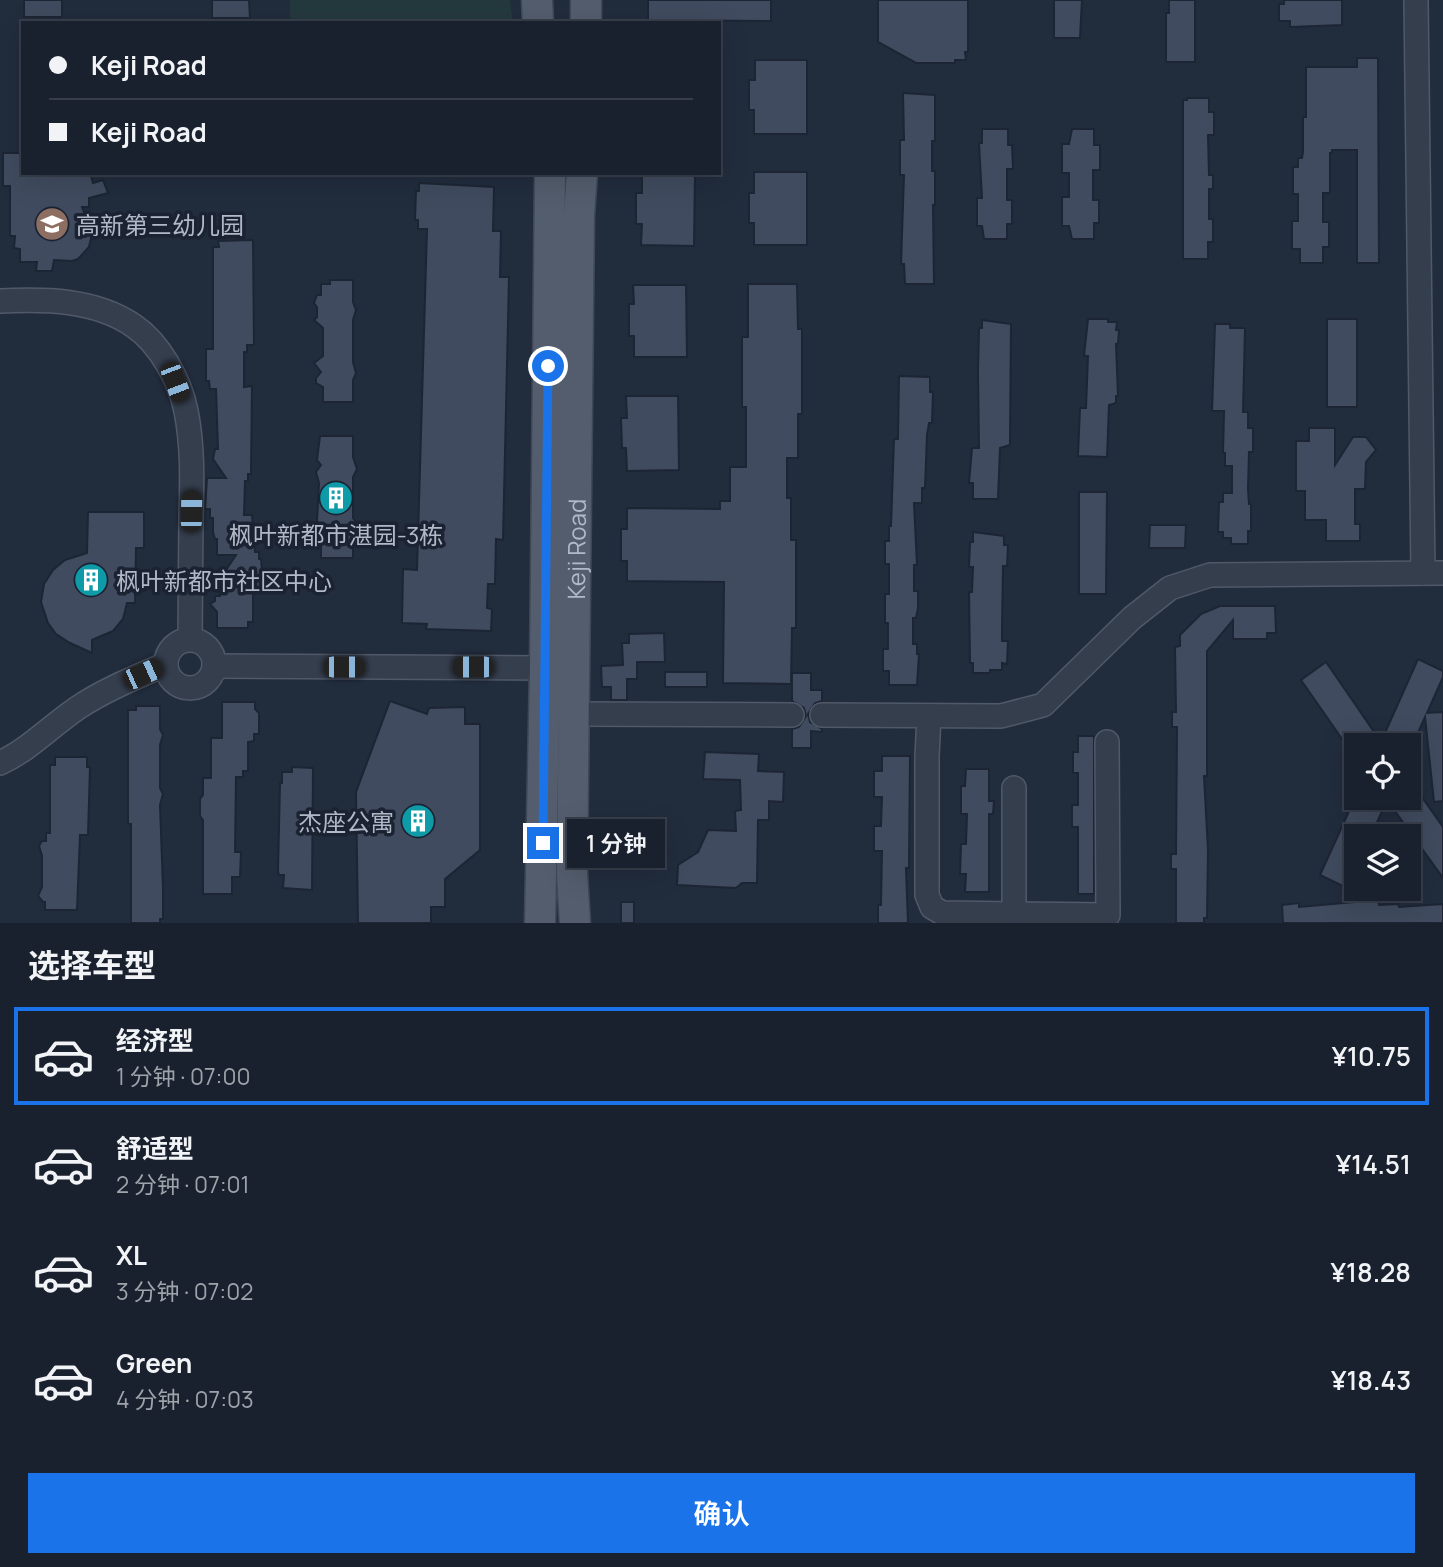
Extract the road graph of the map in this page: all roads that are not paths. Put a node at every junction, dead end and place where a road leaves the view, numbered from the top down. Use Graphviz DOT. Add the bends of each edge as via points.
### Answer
graph roads {
  1 [pos="537,0"];
  2 [pos="586,0"];
  3 [pos="1416,0"];
  4 [pos="538,21"];
  5 [pos="586,21"];
  6 [pos="550,175"];
  7 [pos="582,175"];
  8 [pos="0,301"];
  9 [pos="1433,573"];
  10 [pos="190,639"];
  11 [pos="166,664"];
  12 [pos="215,666"];
  13 [pos="545,668"];
  14 [pos="575,714"];
  15 [pos="792,715"];
  16 [pos="822,715"];
  17 [pos="929,716"];
  18 [pos="1107,742"];
  19 [pos="0,763"];
  20 [pos="1014,788"];
  21 [pos="1014,914"];
  22 [pos="540,923"];
  23 [pos="575,923"];
  1 -- 4 [label="main road"];
  2 -- 5 [label="main road"];
  3 -- 9 [label="street"];
  6 -- 13 [label="main road, Keji Road"];
  7 -- 14 [label="main road, Keji Road"];
  8 -- 10 [label="street" via="78,303 109,314 133,325 165,363 186,408 192,460"];
  9 -- 17 [label="street" via="1210,575 1170,588 1132,618 1043,705 1001,716"];
  10 -- 11 [label="street" via="174,645"];
  10 -- 12 [label="street" via="211,650"];
  11 -- 12 [label="street" via="173,681 187,688 202,685"];
  11 -- 19 [label="street" via="80,706"];
  12 -- 13 [label="street"];
  13 -- 22 [label="main road, Keji Road"];
  14 -- 15 [label="street"];
  14 -- 23 [label="main road, Keji Road"];
  16 -- 17 [label="street"];
  17 -- 21 [label="street" via="929,903 942,913"];
  18 -- 21 [label="street" via="1108,915"];
  20 -- 21 [label="street"];
}
